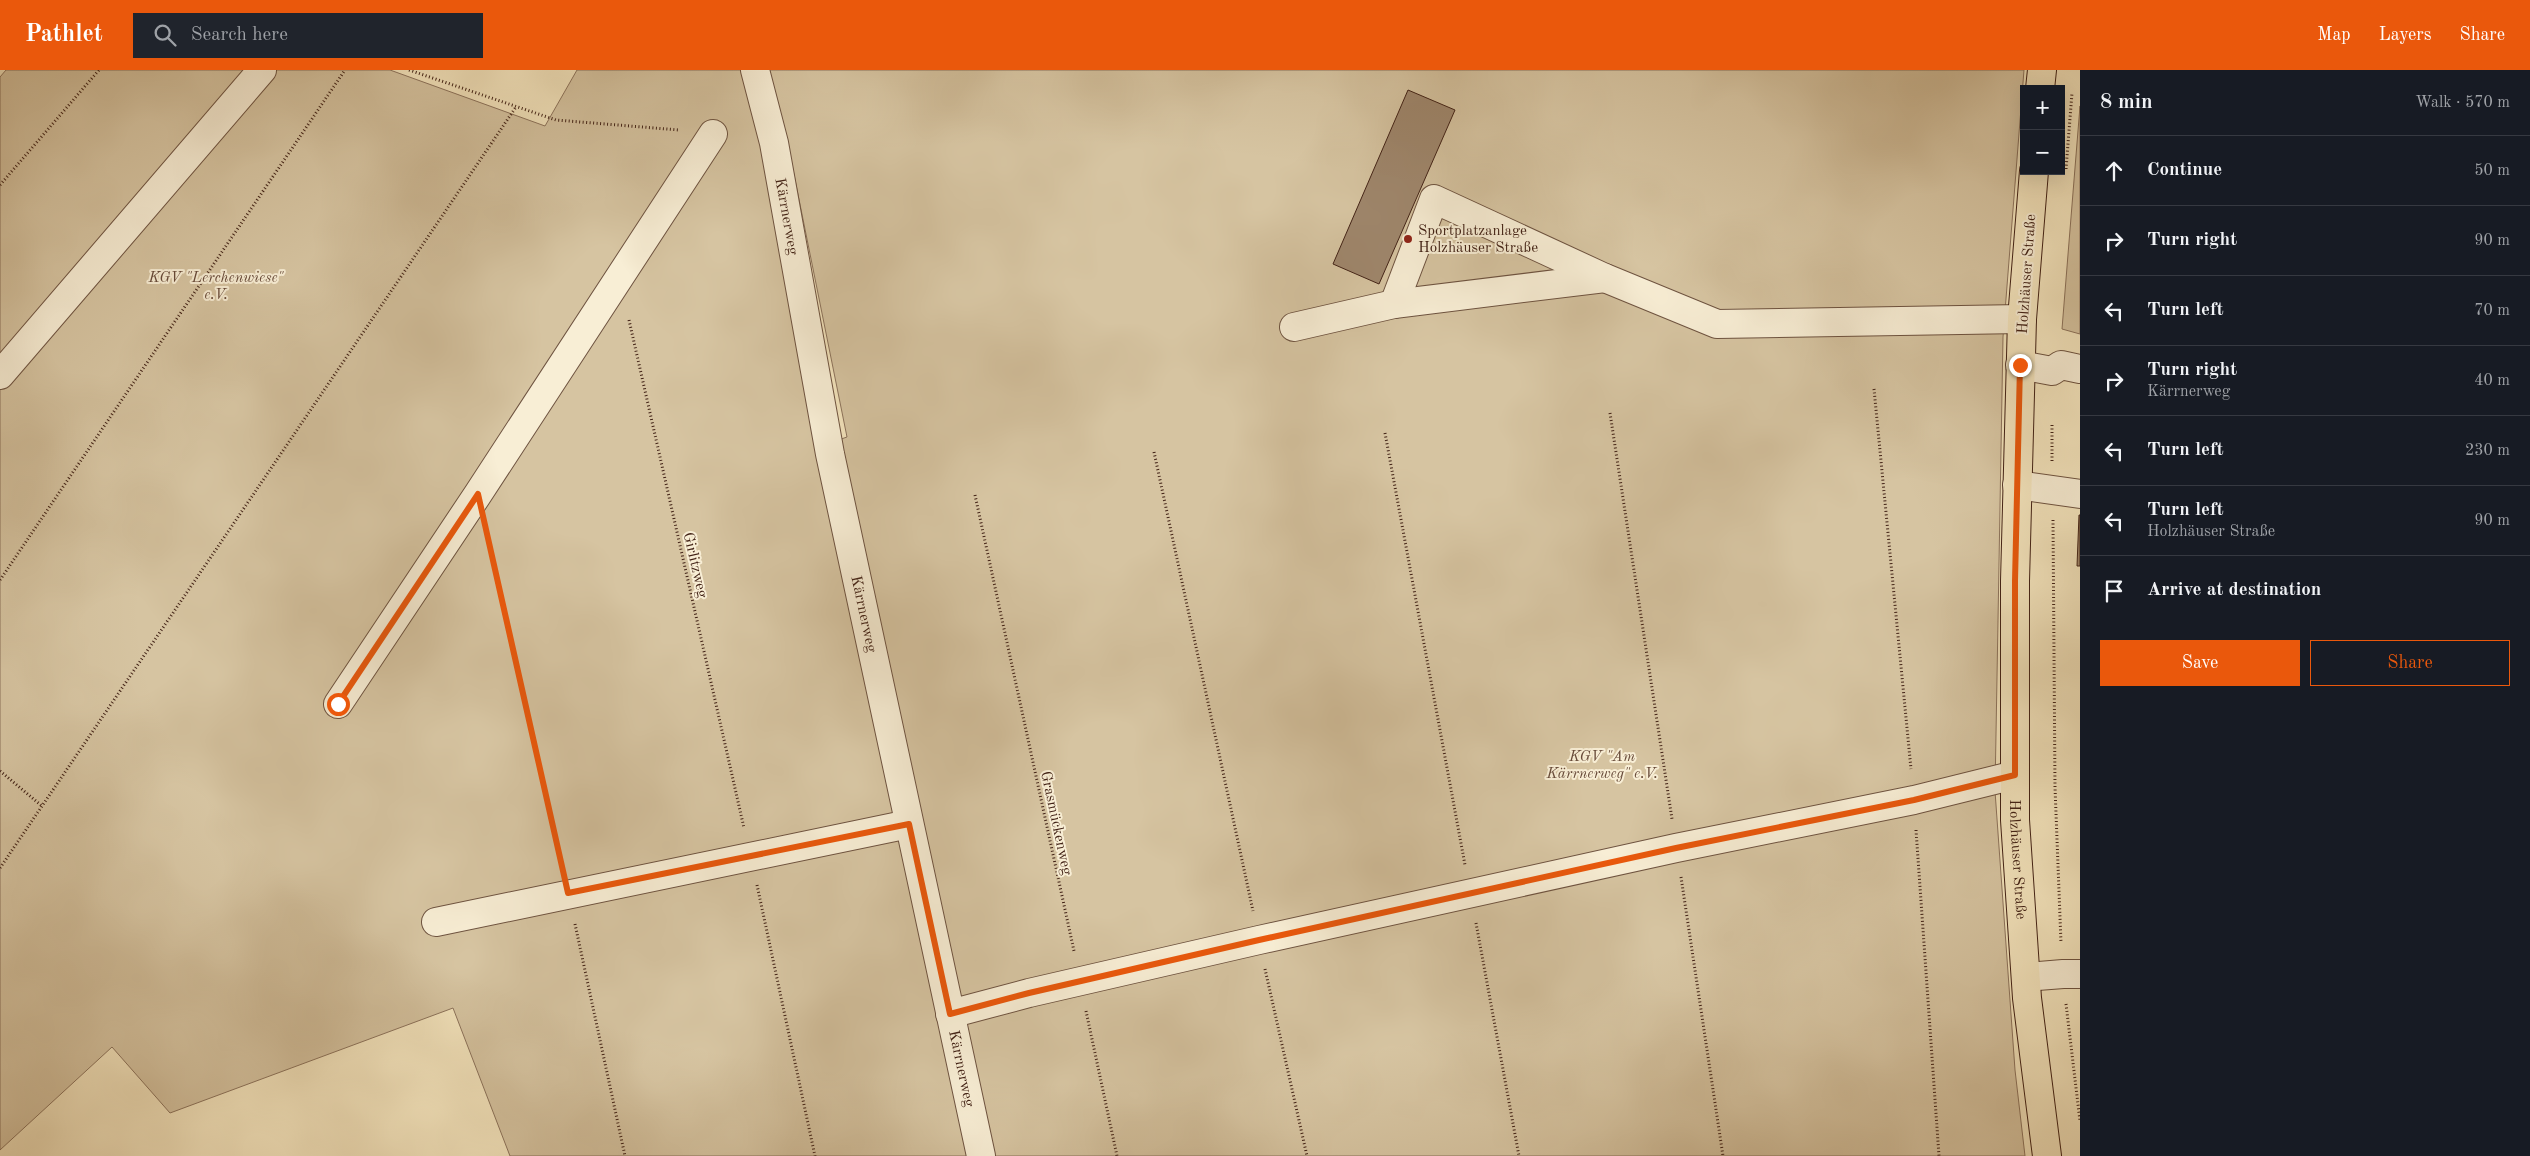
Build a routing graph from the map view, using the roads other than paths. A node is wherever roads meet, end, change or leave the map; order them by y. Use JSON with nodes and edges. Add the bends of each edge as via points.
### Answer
{"nodes":[{"id":1,"x":262,"y":70,"type":"edge"},
{"id":2,"x":755,"y":70,"type":"edge"},
{"id":3,"x":2042,"y":70,"type":"edge"},
{"id":4,"x":2040,"y":85,"type":"edge"},
{"id":5,"x":713,"y":134,"type":"road end"},
{"id":6,"x":2034,"y":175,"type":"edge"},
{"id":7,"x":1606,"y":278,"type":"junction"},
{"id":8,"x":1394,"y":304,"type":"junction"},
{"id":9,"x":2022,"y":318,"type":"junction"},
{"id":10,"x":1294,"y":328,"type":"dead end"},
{"id":11,"x":2020,"y":365,"type":"junction"},
{"id":12,"x":2080,"y":369,"type":"edge"},
{"id":13,"x":0,"y":375,"type":"edge"},
{"id":14,"x":2017,"y":485,"type":"junction"},
{"id":15,"x":2080,"y":494,"type":"edge"},
{"id":16,"x":338,"y":704,"type":"dead end"},
{"id":17,"x":2015,"y":775,"type":"junction"},
{"id":18,"x":909,"y":824,"type":"junction"},
{"id":19,"x":436,"y":922,"type":"dead end"},
{"id":20,"x":2071,"y":974,"type":"edge"},
{"id":21,"x":2026,"y":978,"type":"junction"},
{"id":22,"x":950,"y":1014,"type":"junction"},
{"id":23,"x":981,"y":1156,"type":"edge"},
{"id":24,"x":2047,"y":1156,"type":"edge"}],
"edges":[{"from":1,"to":13,"type":"street"},
{"from":2,"to":18,"type":"street","name":"Kärrnerweg","via":[[774,143],[830,454]]},
{"from":3,"to":4,"type":"main road"},
{"from":5,"to":16,"type":"street"},
{"from":6,"to":9,"type":"main road","name":"Holzhäuser Straße"},
{"from":7,"to":8,"type":"street"},
{"from":7,"to":8,"type":"street","via":[[1434,199]]},
{"from":7,"to":9,"type":"street","via":[[1717,324]]},
{"from":8,"to":10,"type":"street"},
{"from":9,"to":11,"type":"main road","name":"Holzhäuser Straße"},
{"from":11,"to":12,"type":"street","via":[[2052,371],[2062,365]]},
{"from":11,"to":14,"type":"main road","name":"Holzhäuser Straße"},
{"from":14,"to":15,"type":"street"},
{"from":14,"to":17,"type":"main road","name":"Holzhäuser Straße"},
{"from":17,"to":21,"type":"main road","name":"Holzhäuser Straße","via":[[2014,820]]},
{"from":17,"to":22,"type":"street","via":[[1914,800],[1676,848],[1259,940]]},
{"from":18,"to":19,"type":"street"},
{"from":18,"to":22,"type":"street","name":"Kärrnerweg"},
{"from":20,"to":21,"type":"street"},
{"from":21,"to":24,"type":"main road","name":"Holzhäuser Straße"},
{"from":22,"to":23,"type":"street","name":"Kärrnerweg"}]}
